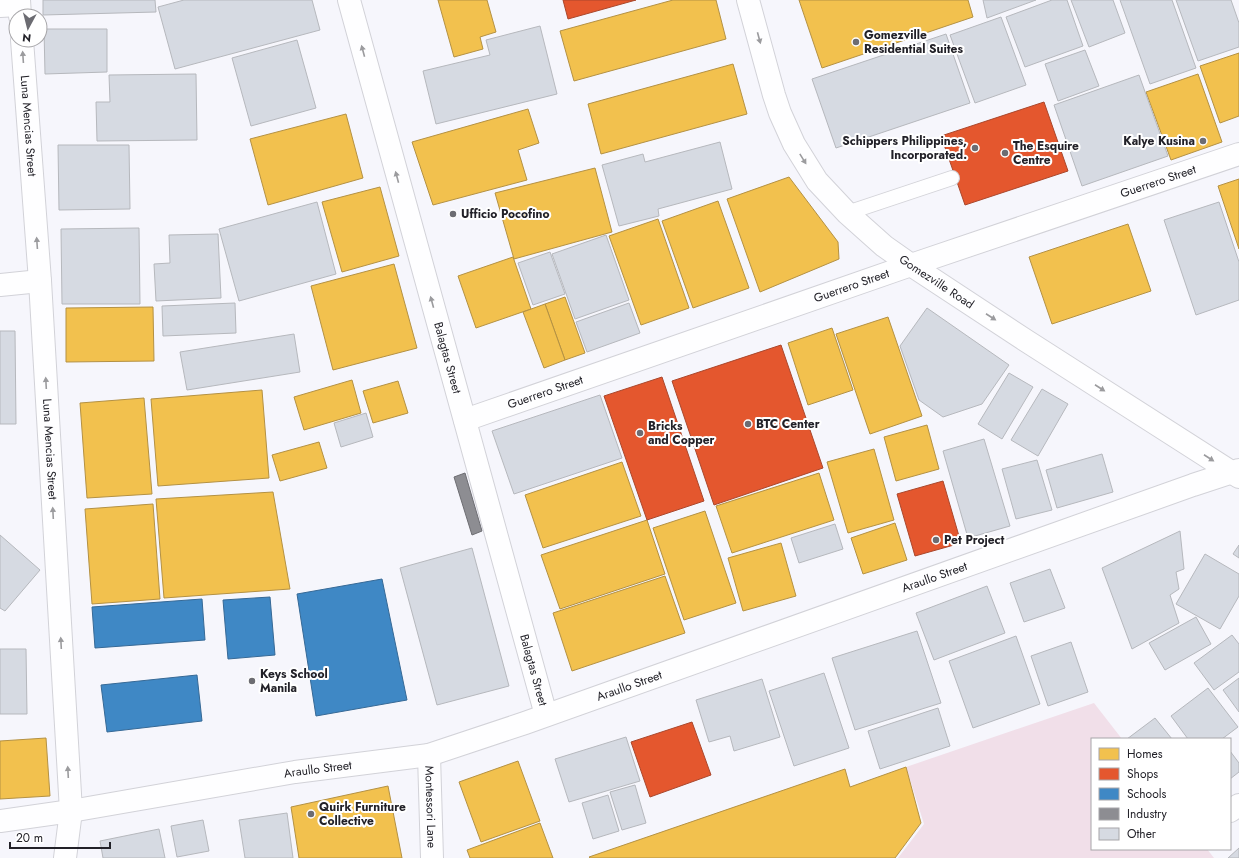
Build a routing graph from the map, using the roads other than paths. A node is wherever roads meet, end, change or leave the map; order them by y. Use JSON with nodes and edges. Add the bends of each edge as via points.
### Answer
{"nodes":[{"id":1,"x":349,"y":0,"type":"edge"},
{"id":2,"x":748,"y":0,"type":"edge"},
{"id":3,"x":23,"y":48,"type":"edge"},
{"id":4,"x":1239,"y":154,"type":"edge"},
{"id":5,"x":952,"y":178,"type":"dead end"},
{"id":6,"x":847,"y":213,"type":"junction"},
{"id":7,"x":911,"y":265,"type":"junction"},
{"id":8,"x":40,"y":281,"type":"junction"},
{"id":9,"x":0,"y":285,"type":"edge"},
{"id":10,"x":464,"y":420,"type":"junction"},
{"id":11,"x":1237,"y":473,"type":"edge"},
{"id":12,"x":546,"y":715,"type":"junction"},
{"id":13,"x":429,"y":755,"type":"junction"},
{"id":14,"x":71,"y":811,"type":"junction"},
{"id":15,"x":0,"y":820,"type":"edge"},
{"id":16,"x":65,"y":858,"type":"edge"},
{"id":17,"x":432,"y":858,"type":"edge"}],
"edges":[{"from":10,"to":1,"type":"street","name":"Balagtas Street","one_way":true},
{"from":2,"to":6,"type":"street","name":"Gomezville Road","one_way":true,"via":[[774,95],[794,144],[818,181]]},
{"from":8,"to":3,"type":"street","name":"Luna Mencias Street","one_way":true},
{"from":4,"to":7,"type":"street","name":"Guerrero Street"},
{"from":5,"to":6,"type":"lane"},
{"from":6,"to":7,"type":"street","name":"Gomezville Road","via":[[884,246]]},
{"from":7,"to":10,"type":"street","name":"Guerrero Street"},
{"from":7,"to":11,"type":"street","name":"Gomezville Road","one_way":true},
{"from":8,"to":9,"type":"street"},
{"from":14,"to":8,"type":"street","name":"Luna Mencias Street","one_way":true},
{"from":10,"to":12,"type":"street","name":"Balagtas Street"},
{"from":11,"to":12,"type":"street","name":"Araullo Street","via":[[1193,485]]},
{"from":12,"to":13,"type":"street","name":"Araullo Street"},
{"from":13,"to":14,"type":"street","name":"Araullo Street","via":[[295,772]]},
{"from":13,"to":17,"type":"street","name":"Montessori Lane"},
{"from":14,"to":15,"type":"street","name":"Araullo Street"},
{"from":14,"to":16,"type":"street","name":"Luna Mencias Street"}]}
